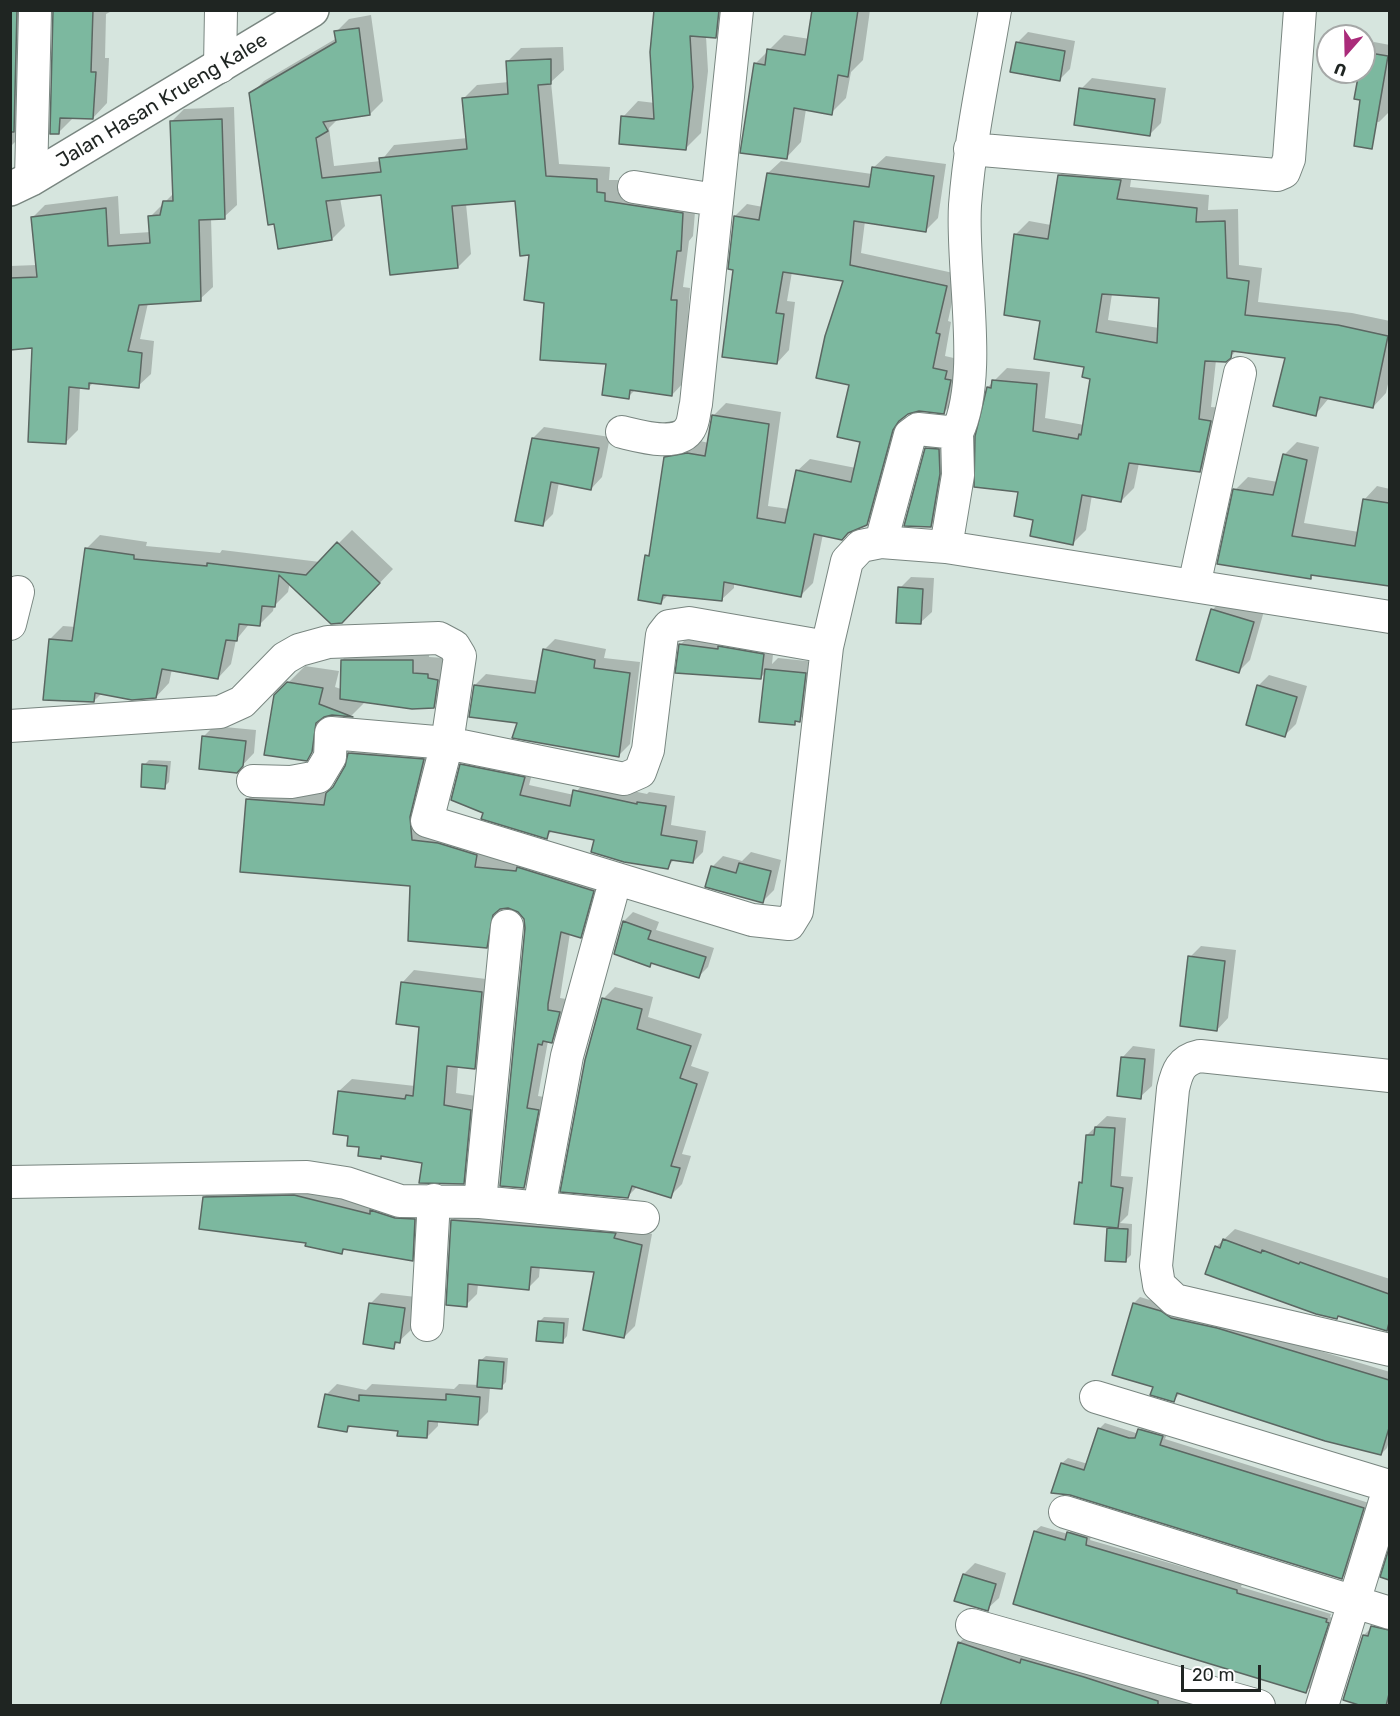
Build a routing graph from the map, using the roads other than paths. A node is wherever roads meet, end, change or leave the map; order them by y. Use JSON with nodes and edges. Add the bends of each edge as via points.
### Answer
{"nodes":[{"id":1,"x":35,"y":10,"type":"edge"},
{"id":2,"x":221,"y":10,"type":"edge"},
{"id":3,"x":312,"y":10,"type":"edge"},
{"id":4,"x":737,"y":10,"type":"edge"},
{"id":5,"x":995,"y":10,"type":"edge"},
{"id":6,"x":1300,"y":10,"type":"edge"},
{"id":7,"x":220,"y":67,"type":"junction"},
{"id":8,"x":970,"y":149,"type":"junction"},
{"id":9,"x":21,"y":184,"type":"edge"},
{"id":10,"x":634,"y":188,"type":"dead end"},
{"id":11,"x":716,"y":200,"type":"junction"},
{"id":12,"x":1240,"y":373,"type":"dead end"},
{"id":13,"x":622,"y":432,"type":"dead end"},
{"id":14,"x":957,"y":433,"type":"junction"},
{"id":15,"x":881,"y":542,"type":"junction"},
{"id":16,"x":946,"y":548,"type":"junction"},
{"id":17,"x":1194,"y":586,"type":"junction"},
{"id":18,"x":18,"y":592,"type":"dead end"},
{"id":19,"x":1389,"y":617,"type":"edge"},
{"id":20,"x":10,"y":624,"type":"edge"},
{"id":21,"x":827,"y":647,"type":"junction"},
{"id":22,"x":10,"y":726,"type":"edge"},
{"id":23,"x":447,"y":743,"type":"junction"},
{"id":24,"x":253,"y":781,"type":"dead end"},
{"id":25,"x":611,"y":896,"type":"dead end"},
{"id":26,"x":507,"y":926,"type":"dead end"},
{"id":27,"x":1389,"y":1076,"type":"edge"},
{"id":28,"x":10,"y":1182,"type":"edge"},
{"id":29,"x":434,"y":1200,"type":"junction"},
{"id":30,"x":480,"y":1202,"type":"junction"},
{"id":31,"x":539,"y":1208,"type":"junction"},
{"id":32,"x":643,"y":1218,"type":"dead end"},
{"id":33,"x":426,"y":1325,"type":"dead end"},
{"id":34,"x":1389,"y":1350,"type":"edge"},
{"id":35,"x":1096,"y":1397,"type":"dead end"},
{"id":36,"x":1389,"y":1486,"type":"edge"},
{"id":37,"x":1065,"y":1512,"type":"dead end"},
{"id":38,"x":1352,"y":1603,"type":"junction"},
{"id":39,"x":1389,"y":1613,"type":"edge"},
{"id":40,"x":972,"y":1625,"type":"dead end"},
{"id":41,"x":1259,"y":1706,"type":"edge"},
{"id":42,"x":1322,"y":1706,"type":"edge"}],
"edges":[{"from":1,"to":9,"type":"street"},
{"from":2,"to":7,"type":"street"},
{"from":3,"to":7,"type":"street","name":"Jalan Hasan Krueng Kalee"},
{"from":4,"to":11,"type":"street"},
{"from":5,"to":8,"type":"street"},
{"from":6,"to":8,"type":"street","via":[[1289,159],[1284,172],[1277,176]]},
{"from":7,"to":9,"type":"street","name":"Jalan Hasan Krueng Kalee"},
{"from":8,"to":14,"type":"street","via":[[964,242],[969,363],[964,418]]},
{"from":10,"to":11,"type":"street"},
{"from":11,"to":13,"type":"street","via":[[691,428],[682,436],[669,438]]},
{"from":12,"to":17,"type":"street"},
{"from":14,"to":15,"type":"street","via":[[918,429],[910,435]]},
{"from":14,"to":16,"type":"street","via":[[958,475]]},
{"from":15,"to":16,"type":"street"},
{"from":15,"to":21,"type":"street","via":[[861,546],[847,561]]},
{"from":16,"to":17,"type":"street"},
{"from":17,"to":19,"type":"street"},
{"from":18,"to":20,"type":"street"},
{"from":21,"to":23,"type":"street","via":[[689,623],[669,626],[662,635],[648,750],[640,772],[624,779]]},
{"from":21,"to":23,"type":"street","via":[[797,911],[789,924],[752,920],[428,820]]},
{"from":22,"to":23,"type":"street","via":[[220,712],[242,702],[285,658],[299,650],[328,642],[439,638],[454,646],[460,656]]},
{"from":23,"to":24,"type":"street","via":[[331,733],[330,757],[318,777],[291,782]]},
{"from":25,"to":31,"type":"street","via":[[567,1056]]},
{"from":26,"to":30,"type":"street"},
{"from":27,"to":34,"type":"street","via":[[1189,1058],[1176,1073],[1173,1089],[1156,1266],[1159,1285],[1175,1300]]},
{"from":28,"to":29,"type":"street","via":[[307,1177],[346,1183],[400,1201]]},
{"from":29,"to":30,"type":"street"},
{"from":29,"to":33,"type":"street"},
{"from":30,"to":31,"type":"street"},
{"from":31,"to":32,"type":"street"},
{"from":35,"to":36,"type":"street"},
{"from":36,"to":38,"type":"street"},
{"from":37,"to":38,"type":"street"},
{"from":38,"to":39,"type":"street"},
{"from":38,"to":42,"type":"street"},
{"from":40,"to":41,"type":"street"}]}
